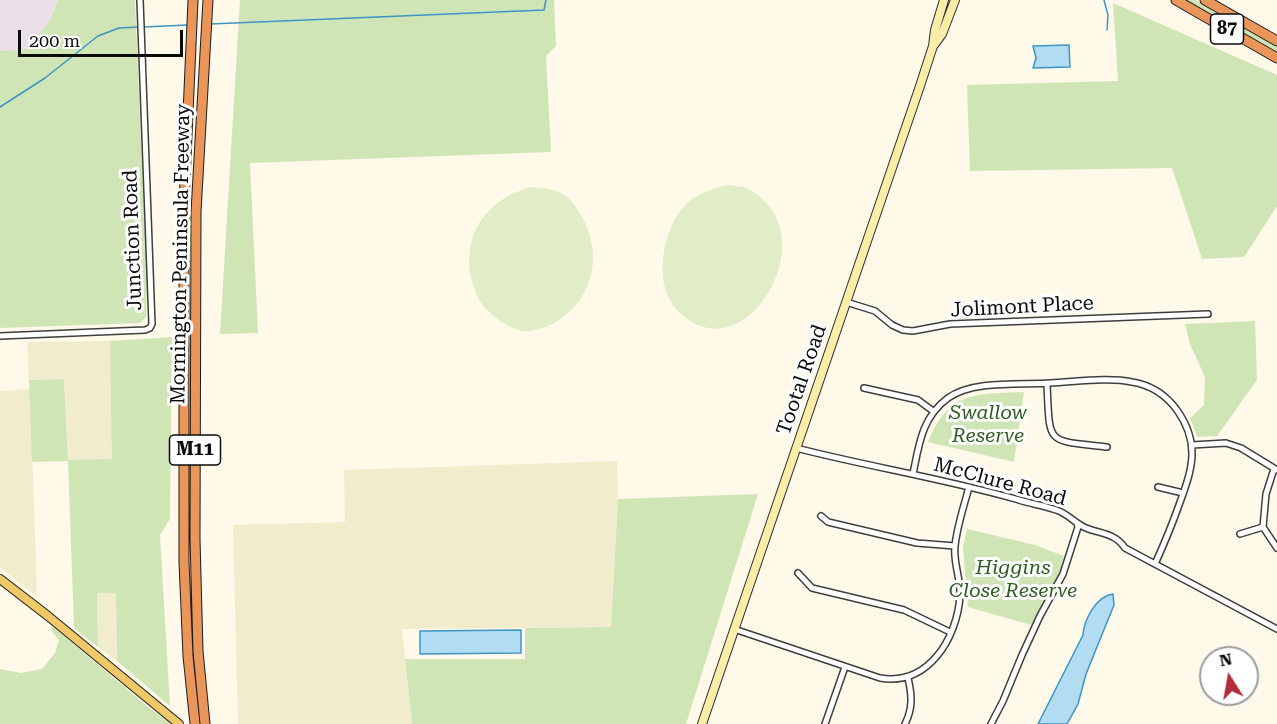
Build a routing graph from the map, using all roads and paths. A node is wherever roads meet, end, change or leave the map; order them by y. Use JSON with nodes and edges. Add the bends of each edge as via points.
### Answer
{"nodes":[{"id":1,"x":140,"y":0,"type":"edge"},
{"id":2,"x":193,"y":0,"type":"edge"},
{"id":3,"x":208,"y":0,"type":"edge"},
{"id":4,"x":944,"y":0,"type":"edge"},
{"id":5,"x":955,"y":0,"type":"edge"},
{"id":6,"x":1176,"y":0,"type":"edge"},
{"id":7,"x":1205,"y":0,"type":"edge"},
{"id":8,"x":1277,"y":42,"type":"edge"},
{"id":9,"x":933,"y":46,"type":"junction"},
{"id":10,"x":1277,"y":58,"type":"edge"},
{"id":11,"x":846,"y":302,"type":"junction"},
{"id":12,"x":1208,"y":314,"type":"dead end"},
{"id":13,"x":0,"y":336,"type":"edge"},
{"id":14,"x":1047,"y":384,"type":"junction"},
{"id":15,"x":864,"y":388,"type":"dead end"},
{"id":16,"x":933,"y":411,"type":"junction"},
{"id":17,"x":1192,"y":445,"type":"junction"},
{"id":18,"x":1107,"y":447,"type":"dead end"},
{"id":19,"x":796,"y":448,"type":"junction"},
{"id":20,"x":1276,"y":470,"type":"edge"},
{"id":21,"x":913,"y":474,"type":"junction"},
{"id":22,"x":969,"y":487,"type":"junction"},
{"id":23,"x":1158,"y":487,"type":"dead end"},
{"id":24,"x":1183,"y":493,"type":"junction"},
{"id":25,"x":821,"y":516,"type":"dead end"},
{"id":26,"x":1077,"y":523,"type":"junction"},
{"id":27,"x":1263,"y":527,"type":"junction"},
{"id":28,"x":1240,"y":534,"type":"dead end"},
{"id":29,"x":955,"y":546,"type":"junction"},
{"id":30,"x":1277,"y":548,"type":"edge"},
{"id":31,"x":1155,"y":564,"type":"junction"},
{"id":32,"x":798,"y":573,"type":"dead end"},
{"id":33,"x":0,"y":579,"type":"edge"},
{"id":34,"x":734,"y":629,"type":"junction"},
{"id":35,"x":1277,"y":629,"type":"edge"},
{"id":36,"x":950,"y":632,"type":"junction"},
{"id":37,"x":845,"y":667,"type":"junction"},
{"id":38,"x":908,"y":678,"type":"junction"},
{"id":39,"x":178,"y":724,"type":"edge"},
{"id":40,"x":195,"y":724,"type":"edge"},
{"id":41,"x":205,"y":724,"type":"edge"},
{"id":42,"x":702,"y":724,"type":"edge"},
{"id":43,"x":825,"y":724,"type":"edge"},
{"id":44,"x":905,"y":724,"type":"edge"},
{"id":45,"x":991,"y":724,"type":"edge"}],
"edges":[{"from":1,"to":13,"type":"street","name":"Junction Road","via":[[152,324],[145,330]]},
{"from":2,"to":40,"type":"highway","name":"Mornington Peninsula Freeway","number":"M11","via":[[184,204],[184,562]]},
{"from":3,"to":41,"type":"highway","name":"Mornington Peninsula Freeway","number":"M11","via":[[196,212],[196,609]]},
{"from":4,"to":9,"type":"main road","name":"Tootal Road"},
{"from":5,"to":9,"type":"main road","name":"Tootal Road"},
{"from":6,"to":10,"type":"highway","number":"87"},
{"from":7,"to":8,"type":"highway","number":"87"},
{"from":9,"to":11,"type":"main road","name":"Tootal Road"},
{"from":11,"to":12,"type":"street","name":"Jolimont Place","via":[[875,311],[892,325],[913,331],[950,324]]},
{"from":11,"to":19,"type":"main road","name":"Tootal Road"},
{"from":14,"to":16,"type":"street","via":[[967,389]]},
{"from":14,"to":17,"type":"street","via":[[1126,381],[1152,388],[1167,398],[1181,416]]},
{"from":14,"to":18,"type":"street","via":[[1049,429],[1054,438]]},
{"from":15,"to":16,"type":"street","via":[[918,400]]},
{"from":16,"to":21,"type":"street","via":[[924,427]]},
{"from":17,"to":20,"type":"street","via":[[1226,443]]},
{"from":17,"to":24,"type":"street","via":[[1190,477]]},
{"from":19,"to":21,"type":"street","name":"McClure Road"},
{"from":19,"to":34,"type":"main road","name":"Tootal Road"},
{"from":20,"to":27,"type":"street","via":[[1264,501]]},
{"from":21,"to":22,"type":"street","name":"McClure Road"},
{"from":22,"to":26,"type":"street","name":"McClure Road","via":[[1060,512]]},
{"from":22,"to":29,"type":"street"},
{"from":23,"to":24,"type":"street"},
{"from":24,"to":31,"type":"street"},
{"from":25,"to":29,"type":"street","via":[[828,522],[921,543]]},
{"from":26,"to":31,"type":"street","name":"McClure Road","via":[[1111,536]]},
{"from":26,"to":45,"type":"street","via":[[1063,574]]},
{"from":27,"to":28,"type":"street"},
{"from":27,"to":30,"type":"street"},
{"from":29,"to":36,"type":"street","via":[[960,597]]},
{"from":31,"to":35,"type":"street","name":"McClure Road"},
{"from":32,"to":36,"type":"street","via":[[815,589],[904,610]]},
{"from":33,"to":39,"type":"main road"},
{"from":34,"to":37,"type":"street"},
{"from":34,"to":42,"type":"main road","name":"Tootal Road"},
{"from":36,"to":38,"type":"street","via":[[932,662]]},
{"from":37,"to":38,"type":"street","via":[[880,678]]},
{"from":37,"to":43,"type":"street"},
{"from":38,"to":44,"type":"street","via":[[912,707]]}]}
